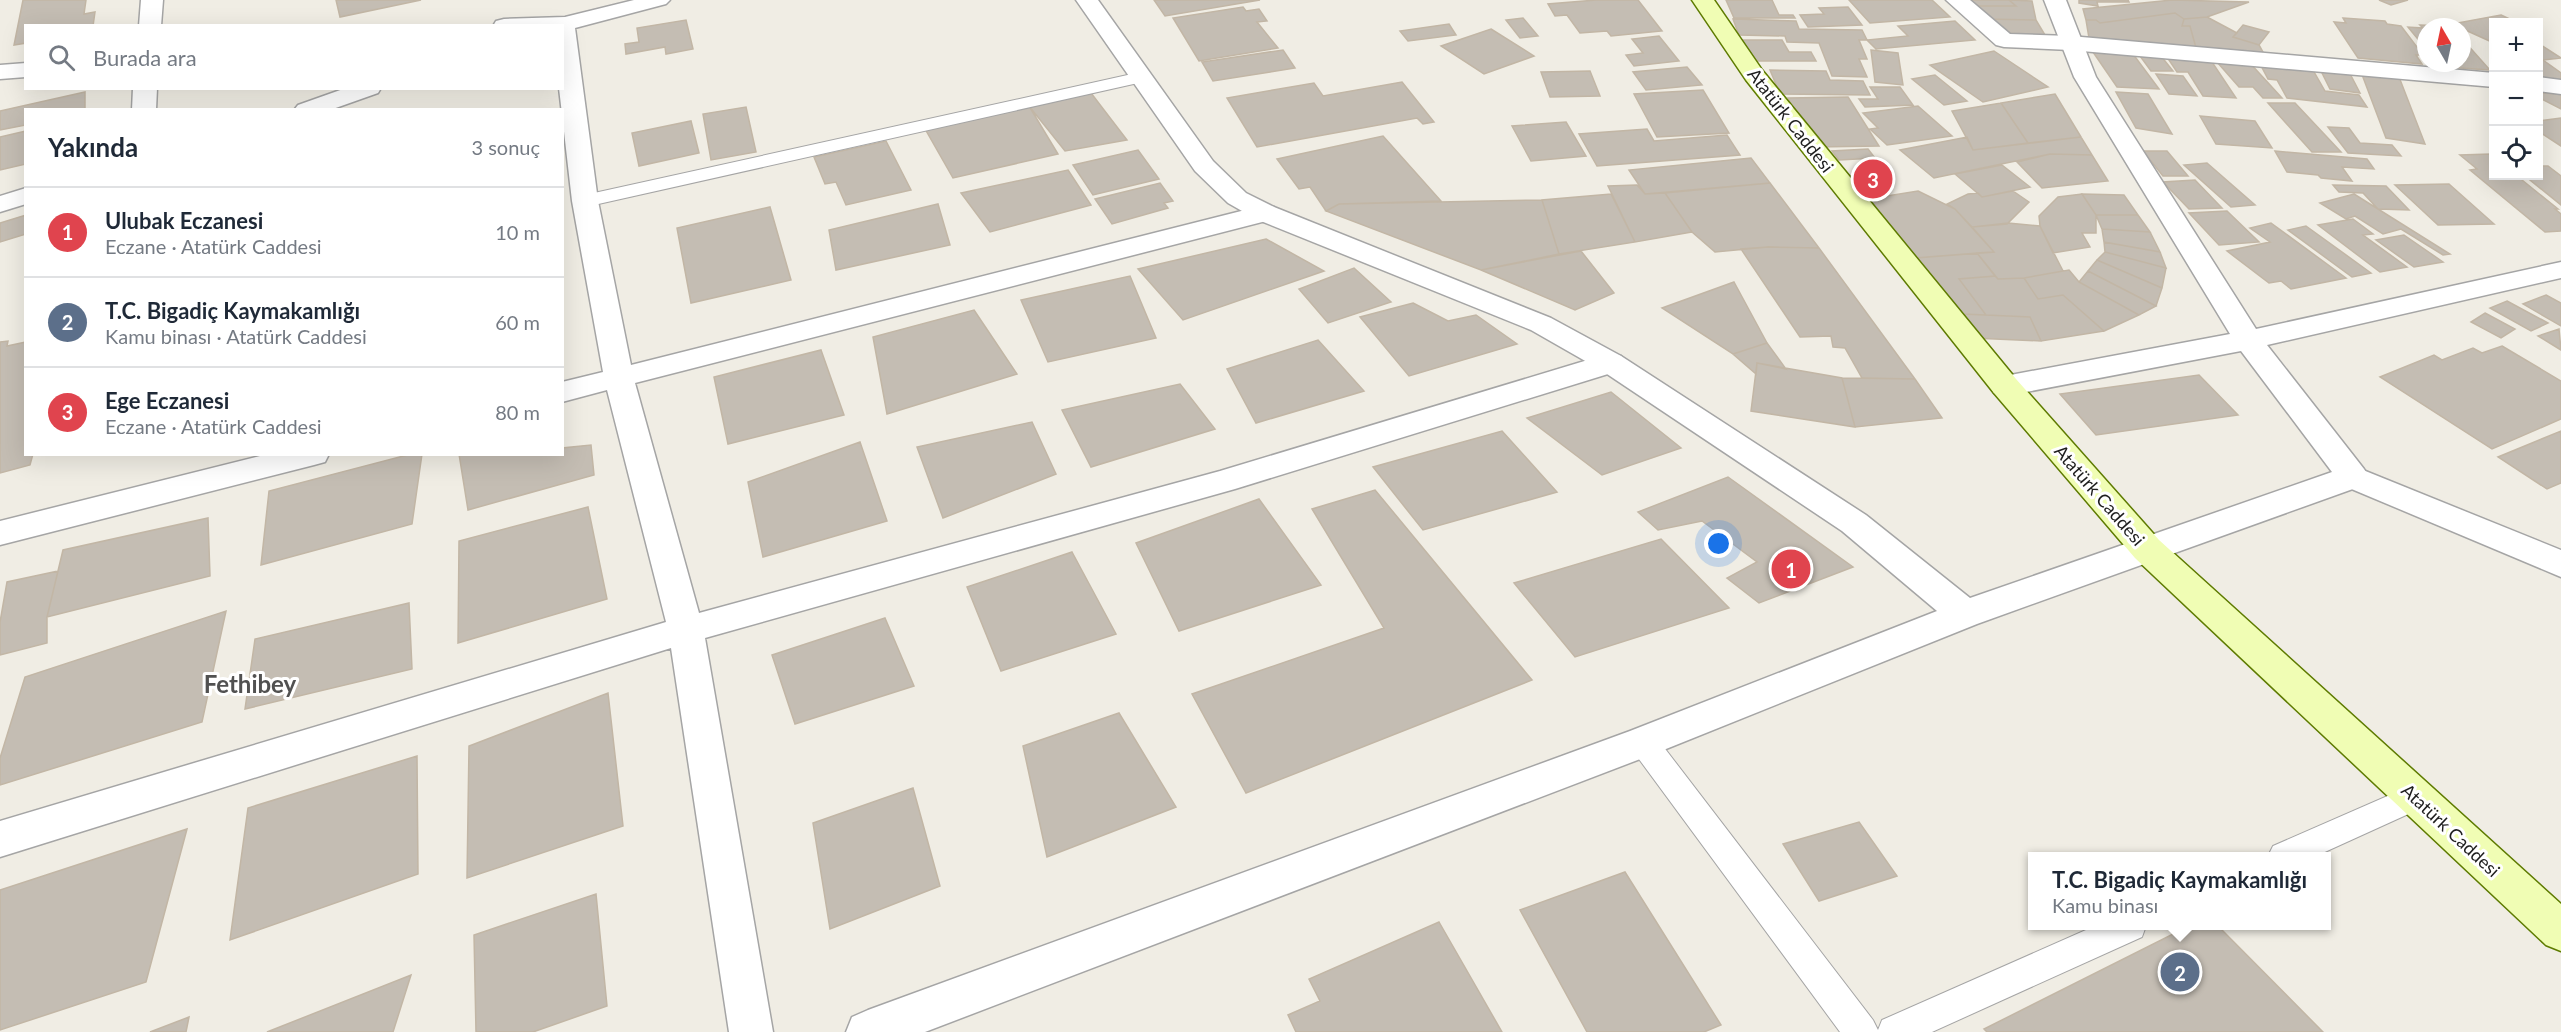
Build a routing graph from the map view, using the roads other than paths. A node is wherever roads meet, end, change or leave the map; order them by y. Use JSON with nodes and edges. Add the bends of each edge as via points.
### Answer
{"nodes":[{"id":1,"x":152,"y":0,"type":"edge"},
{"id":2,"x":659,"y":0,"type":"edge"},
{"id":3,"x":1087,"y":0,"type":"edge"},
{"id":4,"x":1703,"y":0,"type":"edge"},
{"id":5,"x":1957,"y":0,"type":"edge"},
{"id":6,"x":2055,"y":0,"type":"edge"},
{"id":7,"x":499,"y":20,"type":"edge"},
{"id":8,"x":150,"y":24,"type":"edge"},
{"id":9,"x":560,"y":24,"type":"edge"},
{"id":10,"x":2070,"y":43,"type":"junction"},
{"id":11,"x":564,"y":52,"type":"edge"},
{"id":12,"x":24,"y":69,"type":"edge"},
{"id":13,"x":0,"y":72,"type":"edge"},
{"id":14,"x":1141,"y":77,"type":"junction"},
{"id":15,"x":2489,"y":80,"type":"edge"},
{"id":16,"x":2543,"y":85,"type":"edge"},
{"id":17,"x":2561,"y":87,"type":"edge"},
{"id":18,"x":145,"y":90,"type":"edge"},
{"id":19,"x":364,"y":90,"type":"edge"},
{"id":20,"x":144,"y":108,"type":"edge"},
{"id":21,"x":312,"y":108,"type":"edge"},
{"id":22,"x":24,"y":197,"type":"edge"},
{"id":23,"x":585,"y":201,"type":"junction"},
{"id":24,"x":0,"y":204,"type":"edge"},
{"id":25,"x":1264,"y":213,"type":"junction"},
{"id":26,"x":2561,"y":270,"type":"edge"},
{"id":27,"x":2248,"y":340,"type":"junction"},
{"id":28,"x":1611,"y":363,"type":"junction"},
{"id":29,"x":619,"y":378,"type":"junction"},
{"id":30,"x":2005,"y":386,"type":"junction"},
{"id":31,"x":564,"y":392,"type":"edge"},
{"id":32,"x":306,"y":456,"type":"edge"},
{"id":33,"x":2353,"y":477,"type":"junction"},
{"id":34,"x":0,"y":533,"type":"edge"},
{"id":35,"x":2147,"y":549,"type":"junction"},
{"id":36,"x":2561,"y":564,"type":"edge"},
{"id":37,"x":1965,"y":614,"type":"junction"},
{"id":38,"x":686,"y":630,"type":"junction"},
{"id":39,"x":1643,"y":742,"type":"junction"},
{"id":40,"x":2415,"y":797,"type":"junction"},
{"id":41,"x":0,"y":839,"type":"edge"},
{"id":42,"x":2293,"y":852,"type":"edge"},
{"id":43,"x":2121,"y":930,"type":"edge"},
{"id":44,"x":2561,"y":931,"type":"edge"},
{"id":45,"x":751,"y":1032,"type":"edge"},
{"id":46,"x":868,"y":1032,"type":"edge"},
{"id":47,"x":1861,"y":1032,"type":"edge"},
{"id":48,"x":1894,"y":1032,"type":"edge"}],
"edges":[{"from":1,"to":8,"type":"street"},
{"from":2,"to":9,"type":"street"},
{"from":3,"to":14,"type":"street"},
{"from":4,"to":30,"type":"main road","name":"Atatürk Caddesi","via":[[1754,75]]},
{"from":5,"to":10,"type":"street","via":[[2004,40]]},
{"from":6,"to":10,"type":"street"},
{"from":7,"to":9,"type":"street"},
{"from":10,"to":15,"type":"street"},
{"from":10,"to":27,"type":"street","via":[[2085,77]]},
{"from":11,"to":23,"type":"street"},
{"from":12,"to":13,"type":"street"},
{"from":14,"to":23,"type":"lane"},
{"from":14,"to":25,"type":"street","via":[[1219,183]]},
{"from":16,"to":17,"type":"street"},
{"from":18,"to":20,"type":"street"},
{"from":19,"to":21,"type":"street"},
{"from":22,"to":24,"type":"street"},
{"from":23,"to":29,"type":"street"},
{"from":25,"to":28,"type":"street","via":[[1541,324]]},
{"from":25,"to":29,"type":"street"},
{"from":26,"to":27,"type":"street"},
{"from":27,"to":30,"type":"street"},
{"from":27,"to":33,"type":"street"},
{"from":28,"to":37,"type":"street","via":[[1854,523]]},
{"from":28,"to":38,"type":"street","via":[[1212,484]]},
{"from":29,"to":31,"type":"street"},
{"from":29,"to":38,"type":"street"},
{"from":30,"to":35,"type":"main road","name":"Atatürk Caddesi"},
{"from":32,"to":34,"type":"street"},
{"from":33,"to":35,"type":"street"},
{"from":33,"to":36,"type":"street"},
{"from":35,"to":37,"type":"street"},
{"from":35,"to":40,"type":"main road","name":"Atatürk Caddesi"},
{"from":37,"to":39,"type":"street"},
{"from":38,"to":41,"type":"street"},
{"from":38,"to":45,"type":"street"},
{"from":39,"to":46,"type":"street"},
{"from":39,"to":47,"type":"lane"},
{"from":40,"to":42,"type":"lane"},
{"from":40,"to":44,"type":"main road","name":"Atatürk Caddesi"},
{"from":43,"to":48,"type":"lane"}]}
